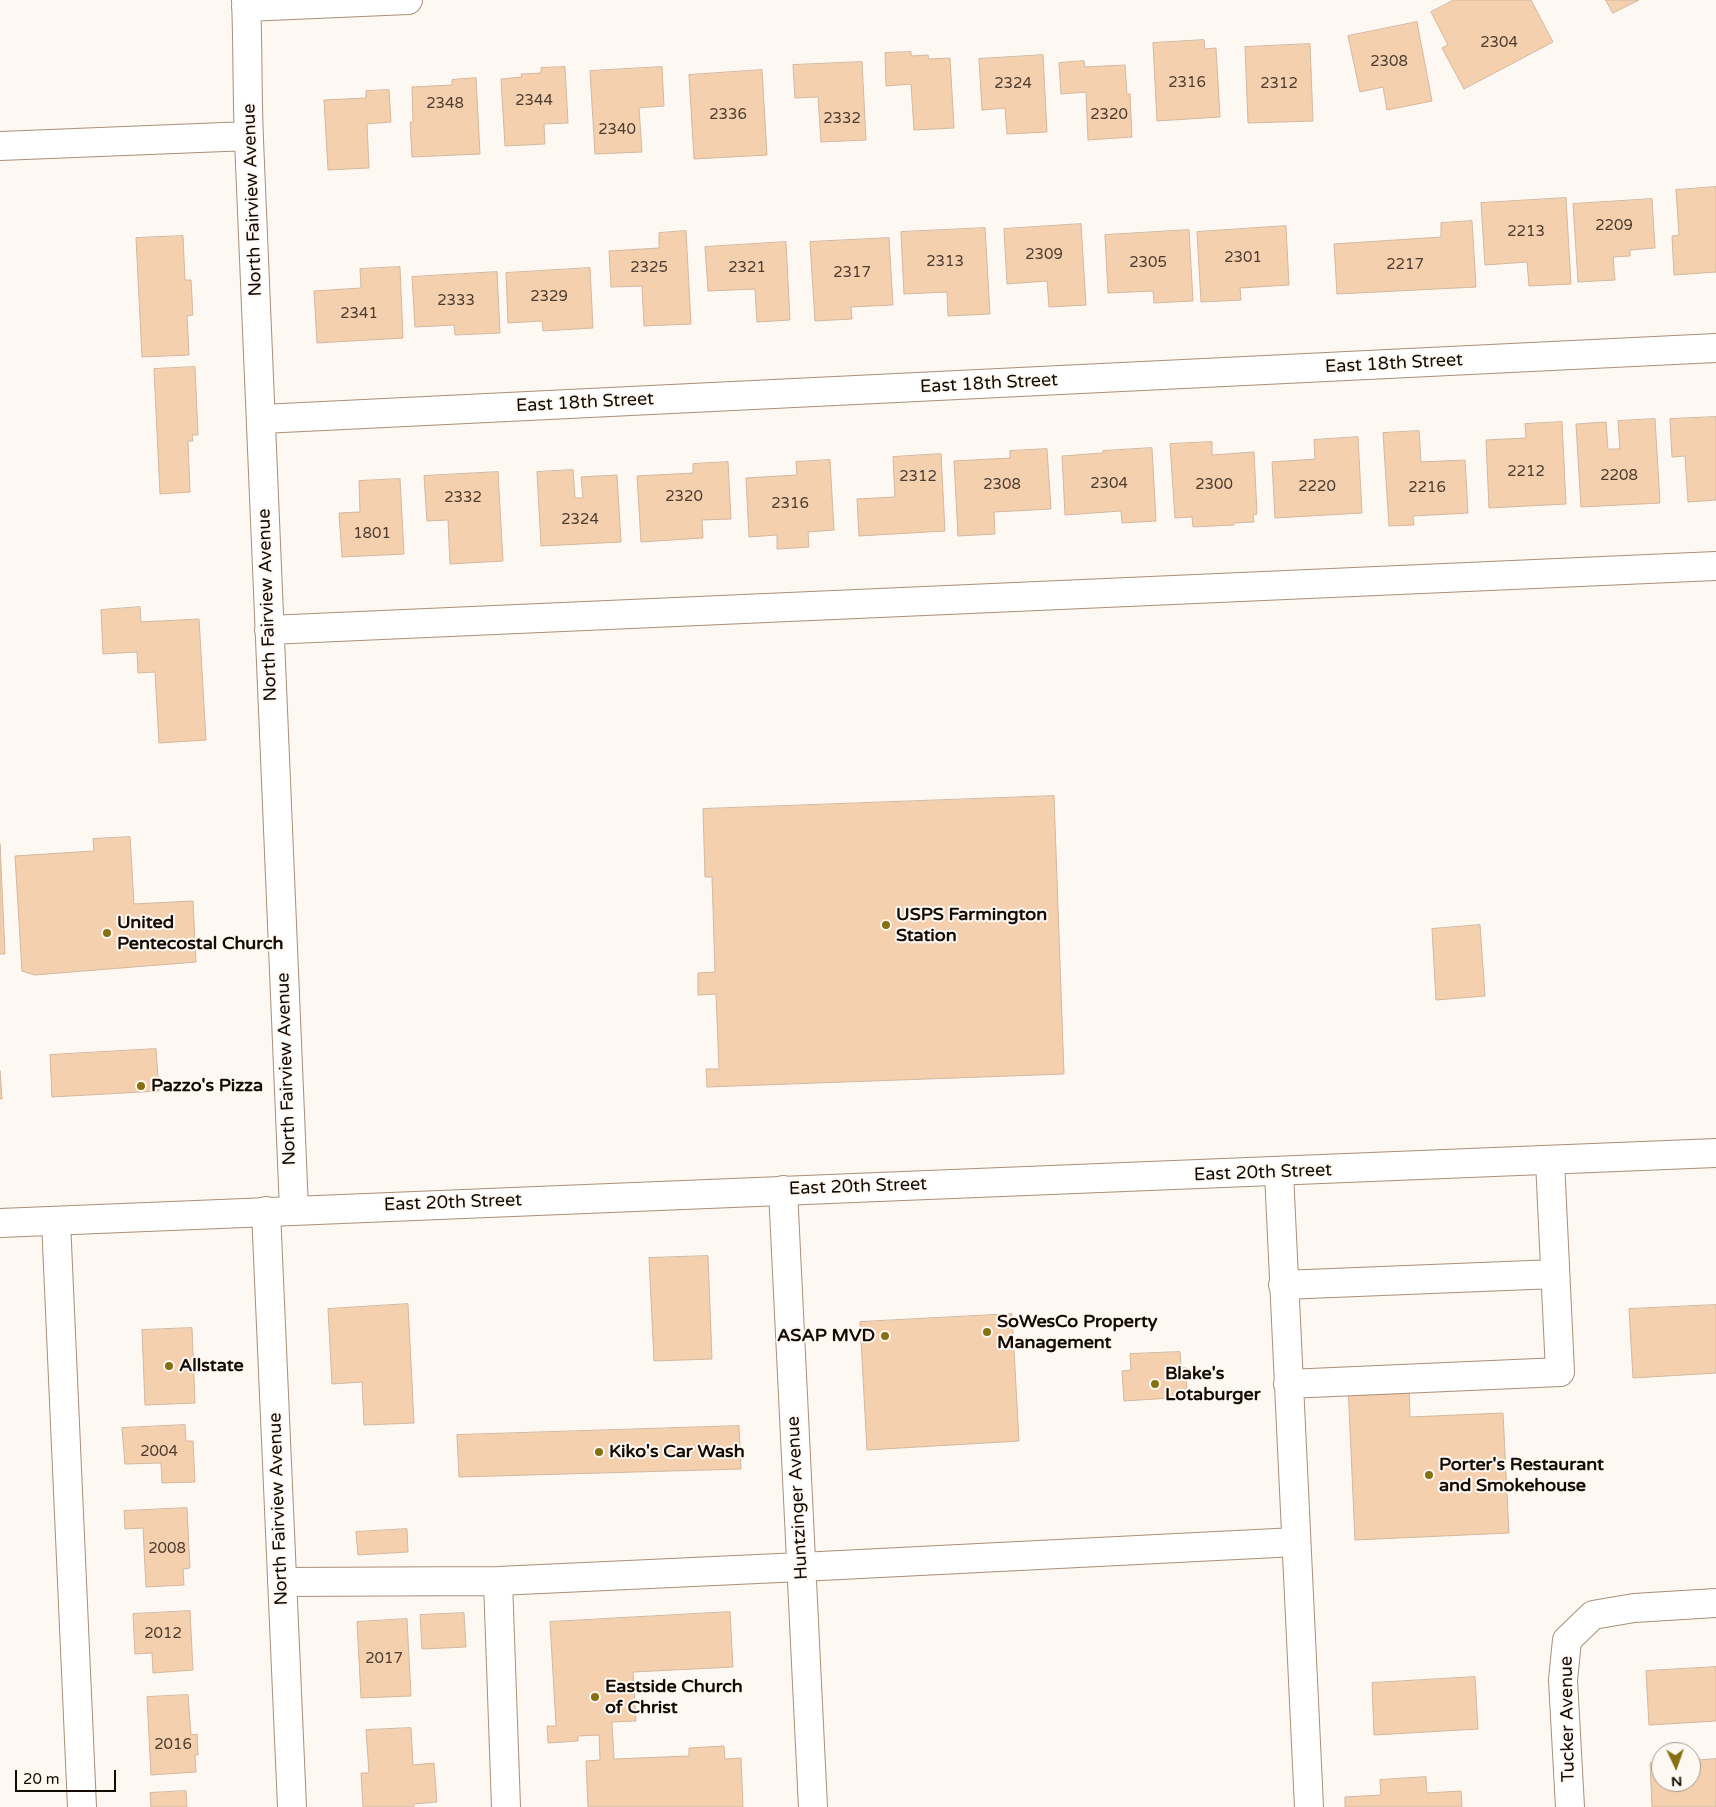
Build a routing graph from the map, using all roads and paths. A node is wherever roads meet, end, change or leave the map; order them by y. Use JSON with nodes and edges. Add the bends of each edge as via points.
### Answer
{"nodes":[{"id":1,"x":408,"y":0,"type":"edge"},
{"id":2,"x":246,"y":3,"type":"edge"},
{"id":3,"x":249,"y":136,"type":"junction"},
{"id":4,"x":0,"y":146,"type":"edge"},
{"id":5,"x":1716,"y":348,"type":"edge"},
{"id":6,"x":262,"y":419,"type":"junction"},
{"id":7,"x":1716,"y":566,"type":"edge"},
{"id":8,"x":269,"y":630,"type":"junction"},
{"id":9,"x":1716,"y":1154,"type":"edge"},
{"id":10,"x":1550,"y":1161,"type":"junction"},
{"id":11,"x":1278,"y":1173,"type":"junction"},
{"id":12,"x":783,"y":1190,"type":"junction"},
{"id":13,"x":294,"y":1209,"type":"junction"},
{"id":14,"x":266,"y":1211,"type":"junction"},
{"id":15,"x":56,"y":1220,"type":"junction"},
{"id":16,"x":0,"y":1223,"type":"edge"},
{"id":17,"x":1555,"y":1274,"type":"junction"},
{"id":18,"x":1283,"y":1285,"type":"junction"},
{"id":19,"x":1288,"y":1384,"type":"junction"},
{"id":20,"x":1296,"y":1542,"type":"junction"},
{"id":21,"x":801,"y":1568,"type":"junction"},
{"id":22,"x":498,"y":1580,"type":"junction"},
{"id":23,"x":282,"y":1582,"type":"junction"},
{"id":24,"x":1716,"y":1603,"type":"edge"},
{"id":25,"x":82,"y":1807,"type":"edge"},
{"id":26,"x":292,"y":1807,"type":"edge"},
{"id":27,"x":506,"y":1807,"type":"edge"},
{"id":28,"x":813,"y":1807,"type":"edge"},
{"id":29,"x":1309,"y":1807,"type":"edge"},
{"id":30,"x":1570,"y":1807,"type":"edge"}],
"edges":[{"from":1,"to":2,"type":"street"},
{"from":2,"to":3,"type":"street","name":"North Fairview Avenue"},
{"from":3,"to":4,"type":"street"},
{"from":3,"to":6,"type":"street","name":"North Fairview Avenue"},
{"from":5,"to":6,"type":"street","name":"East 18th Street"},
{"from":6,"to":8,"type":"street","name":"North Fairview Avenue"},
{"from":7,"to":8,"type":"street"},
{"from":8,"to":13,"type":"street","name":"North Fairview Avenue"},
{"from":9,"to":10,"type":"street","name":"East 20th Street"},
{"from":10,"to":11,"type":"street","name":"East 20th Street"},
{"from":10,"to":17,"type":"street"},
{"from":11,"to":12,"type":"street","name":"East 20th Street"},
{"from":11,"to":18,"type":"street"},
{"from":12,"to":13,"type":"street","name":"East 20th Street"},
{"from":12,"to":21,"type":"street","name":"Huntzinger Avenue"},
{"from":13,"to":14,"type":"street","name":"East 20th Street"},
{"from":14,"to":15,"type":"street","name":"East 20th Street"},
{"from":14,"to":23,"type":"street","name":"North Fairview Avenue"},
{"from":15,"to":16,"type":"street","name":"East 20th Street"},
{"from":15,"to":25,"type":"street"},
{"from":17,"to":18,"type":"street"},
{"from":17,"to":19,"type":"street","via":[[1560,1372]]},
{"from":18,"to":19,"type":"street"},
{"from":19,"to":20,"type":"street"},
{"from":20,"to":21,"type":"street"},
{"from":20,"to":29,"type":"street"},
{"from":21,"to":22,"type":"street"},
{"from":21,"to":28,"type":"street","name":"Huntzinger Avenue"},
{"from":22,"to":23,"type":"street"},
{"from":22,"to":27,"type":"street"},
{"from":23,"to":26,"type":"street","name":"North Fairview Avenue"},
{"from":24,"to":30,"type":"street","name":"Tucker Avenue","via":[[1634,1608],[1593,1615],[1567,1640],[1563,1680]]}]}
